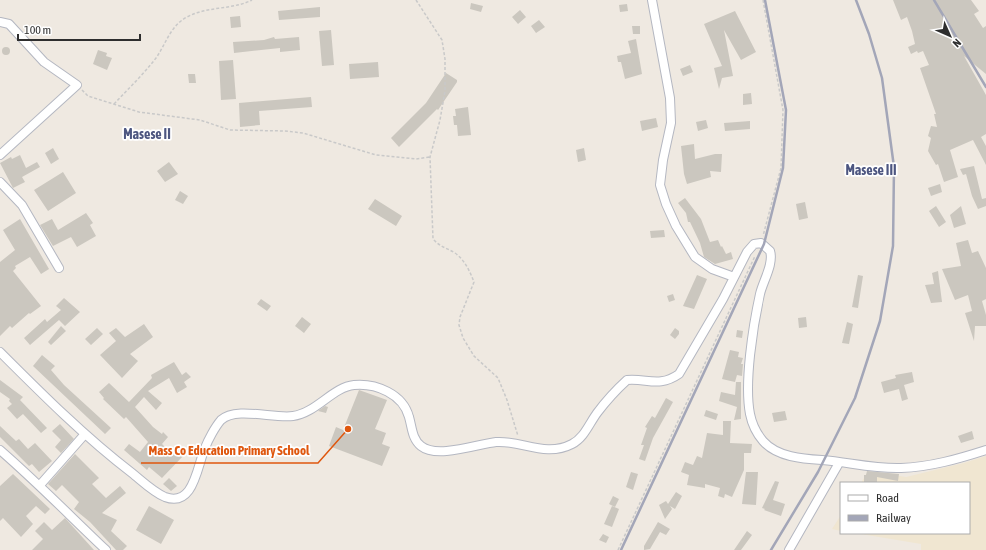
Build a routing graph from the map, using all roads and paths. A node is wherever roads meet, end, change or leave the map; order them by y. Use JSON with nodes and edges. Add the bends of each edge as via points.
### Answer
{"nodes":[{"id":1,"x":252,"y":0,"type":"edge"},
{"id":2,"x":416,"y":0,"type":"edge"},
{"id":3,"x":652,"y":0,"type":"edge"},
{"id":4,"x":762,"y":0,"type":"edge"},
{"id":5,"x":0,"y":22,"type":"edge"},
{"id":6,"x":77,"y":85,"type":"junction"},
{"id":7,"x":114,"y":104,"type":"junction"},
{"id":8,"x":0,"y":155,"type":"edge"},
{"id":9,"x":430,"y":157,"type":"junction"},
{"id":10,"x":0,"y":182,"type":"edge"},
{"id":11,"x":761,"y":243,"type":"junction"},
{"id":12,"x":59,"y":268,"type":"dead end"},
{"id":13,"x":734,"y":277,"type":"junction"},
{"id":14,"x":0,"y":352,"type":"edge"},
{"id":15,"x":86,"y":434,"type":"junction"},
{"id":16,"x":520,"y":446,"type":"junction"},
{"id":17,"x":0,"y":450,"type":"edge"},
{"id":18,"x":986,"y":450,"type":"edge"},
{"id":19,"x":839,"y":463,"type":"junction"},
{"id":20,"x":40,"y":485,"type":"junction"},
{"id":21,"x":106,"y":550,"type":"edge"},
{"id":22,"x":618,"y":550,"type":"edge"},
{"id":23,"x":789,"y":550,"type":"edge"}],
"edges":[{"from":1,"to":7,"type":"path","via":[[244,4],[198,13],[180,21],[157,57]]},
{"from":2,"to":9,"type":"path","via":[[442,40],[445,59],[444,98]]},
{"from":3,"to":13,"type":"street","via":[[670,98],[671,123],[660,185],[676,226],[695,257],[712,268]]},
{"from":4,"to":11,"type":"path","via":[[783,110],[781,168]]},
{"from":5,"to":6,"type":"street","via":[[8,24],[44,62]]},
{"from":6,"to":7,"type":"path","via":[[88,96]]},
{"from":6,"to":8,"type":"street"},
{"from":7,"to":9,"type":"path","via":[[139,112],[200,120],[230,130],[303,133],[376,155],[416,159]]},
{"from":9,"to":16,"type":"path","via":[[433,239],[461,259],[469,269],[474,282],[460,317],[459,325],[463,338],[474,356],[498,378]]},
{"from":10,"to":12,"type":"street","via":[[22,205]]},
{"from":11,"to":13,"type":"street","via":[[756,243],[752,247]]},
{"from":11,"to":19,"type":"street","via":[[770,251],[771,259],[760,294],[750,367],[750,414],[755,429],[764,442],[778,451],[792,456]]},
{"from":11,"to":22,"type":"path"},
{"from":13,"to":16,"type":"street","via":[[679,374],[670,380],[657,382],[627,380],[573,444],[557,450]]},
{"from":14,"to":15,"type":"street"},
{"from":15,"to":16,"type":"street","via":[[155,491],[165,497],[177,499],[186,495],[193,483],[204,448],[222,420],[231,414],[293,416],[308,411],[339,390],[352,385],[382,389],[396,397],[404,405],[409,416],[413,435],[419,445],[427,450],[459,451],[498,442]]},
{"from":15,"to":20,"type":"street"},
{"from":17,"to":20,"type":"street"},
{"from":18,"to":19,"type":"street","via":[[931,466],[899,468]]},
{"from":19,"to":23,"type":"street"},
{"from":20,"to":21,"type":"street"}]}
